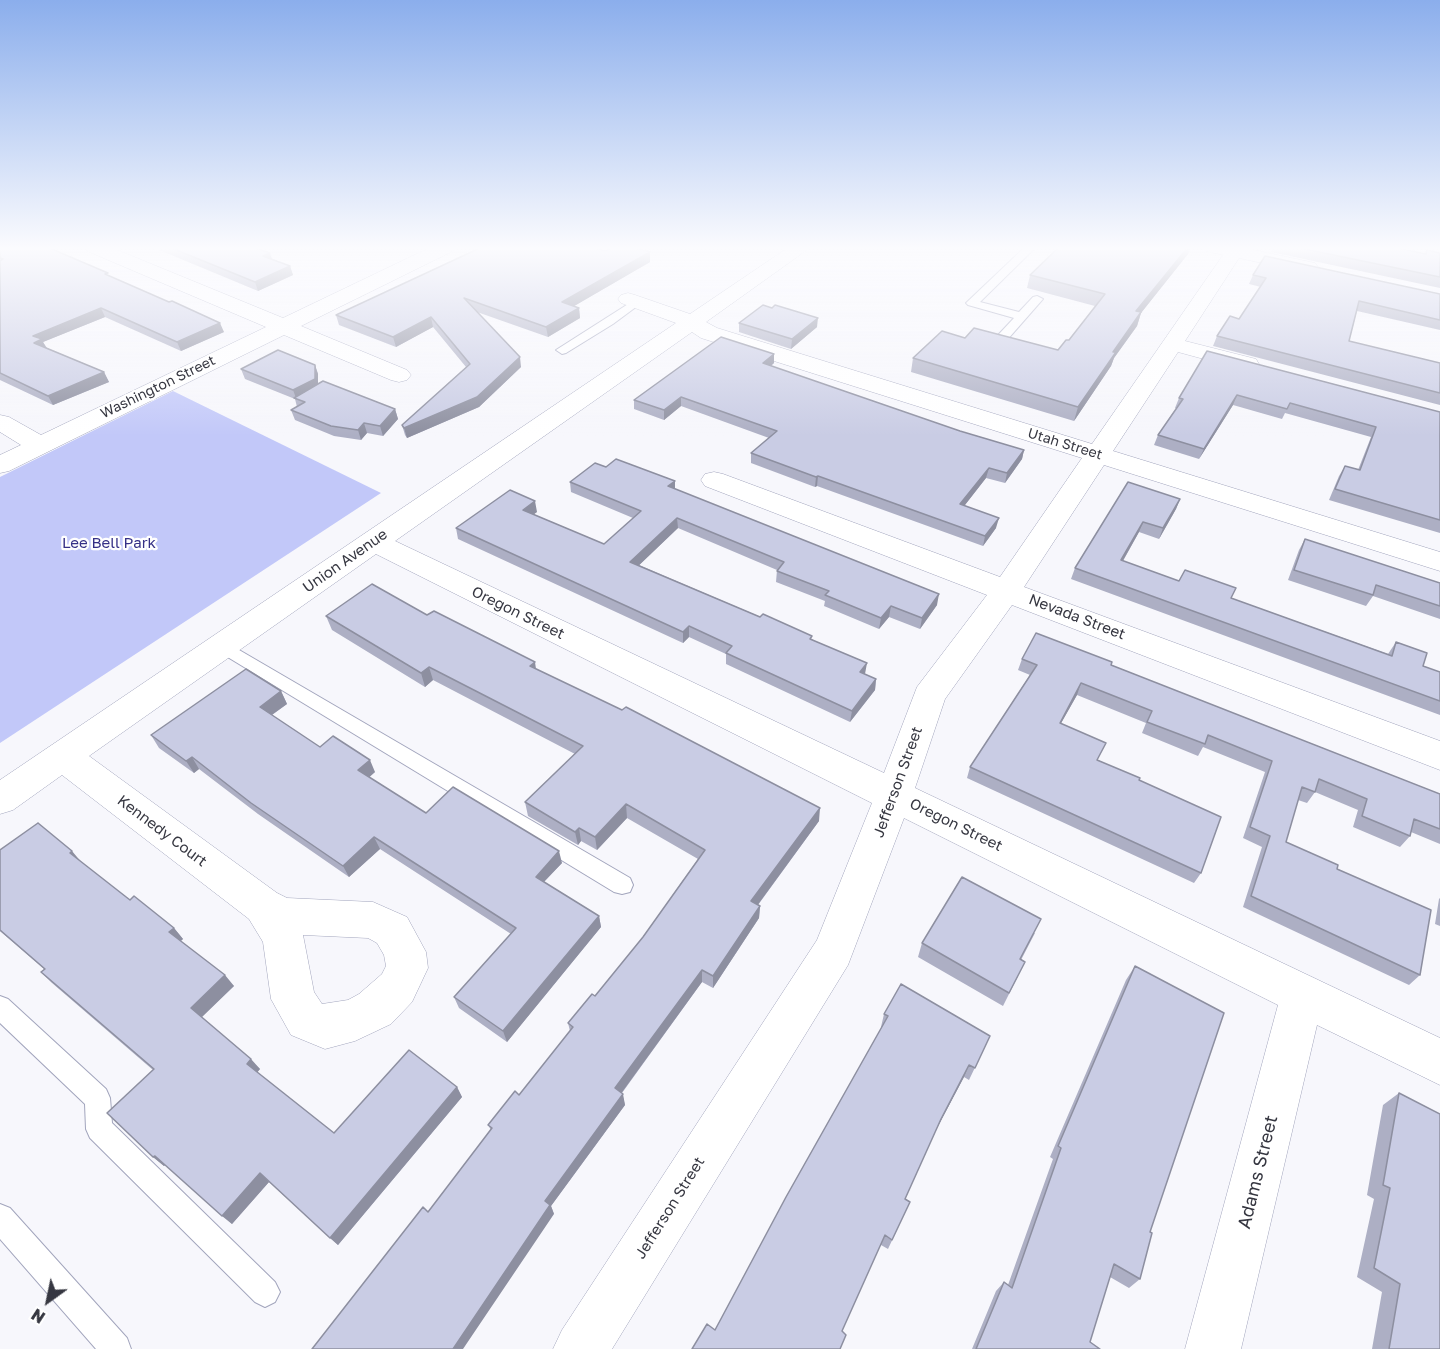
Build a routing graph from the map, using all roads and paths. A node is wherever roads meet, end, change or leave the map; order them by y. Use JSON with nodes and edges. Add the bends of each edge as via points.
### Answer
{"nodes":[{"id":1,"x":241,"y":310,"type":"edge"},
{"id":2,"x":316,"y":310,"type":"edge"},
{"id":3,"x":622,"y":310,"type":"edge"},
{"id":4,"x":662,"y":310,"type":"edge"},
{"id":5,"x":710,"y":310,"type":"edge"},
{"id":6,"x":999,"y":310,"type":"edge"},
{"id":7,"x":1027,"y":310,"type":"edge"},
{"id":8,"x":1191,"y":310,"type":"edge"},
{"id":9,"x":1022,"y":316,"type":"junction"},
{"id":10,"x":691,"y":323,"type":"junction"},
{"id":11,"x":281,"y":327,"type":"junction"},
{"id":12,"x":1003,"y":337,"type":"edge"},
{"id":13,"x":1172,"y":344,"type":"junction"},
{"id":14,"x":562,"y":350,"type":"dead end"},
{"id":15,"x":1273,"y":370,"type":"edge"},
{"id":16,"x":399,"y":375,"type":"dead end"},
{"id":17,"x":0,"y":422,"type":"edge"},
{"id":18,"x":39,"y":445,"type":"junction"},
{"id":19,"x":1098,"y":454,"type":"junction"},
{"id":20,"x":0,"y":465,"type":"edge"},
{"id":21,"x":714,"y":480,"type":"dead end"},
{"id":22,"x":374,"y":542,"type":"junction"},
{"id":23,"x":1440,"y":562,"type":"edge"},
{"id":24,"x":1006,"y":591,"type":"junction"},
{"id":25,"x":222,"y":646,"type":"junction"},
{"id":26,"x":62,"y":756,"type":"junction"},
{"id":27,"x":1440,"y":756,"type":"edge"},
{"id":28,"x":894,"y":795,"type":"junction"},
{"id":29,"x":0,"y":799,"type":"edge"},
{"id":30,"x":622,"y":885,"type":"dead end"},
{"id":31,"x":262,"y":906,"type":"dead end"},
{"id":32,"x":1302,"y":995,"type":"junction"},
{"id":33,"x":0,"y":1007,"type":"edge"},
{"id":34,"x":1440,"y":1062,"type":"edge"},
{"id":35,"x":0,"y":1218,"type":"edge"},
{"id":36,"x":266,"y":1292,"type":"dead end"},
{"id":37,"x":117,"y":1349,"type":"edge"},
{"id":38,"x":581,"y":1349,"type":"edge"},
{"id":39,"x":1213,"y":1349,"type":"edge"}],
"edges":[{"from":1,"to":11,"type":"street"},
{"from":2,"to":11,"type":"street","name":"Washington Street"},
{"from":3,"to":14,"type":"lane"},
{"from":4,"to":10,"type":"street"},
{"from":5,"to":10,"type":"street","name":"Union Avenue"},
{"from":6,"to":9,"type":"lane"},
{"from":7,"to":9,"type":"lane"},
{"from":8,"to":13,"type":"street","name":"Jefferson Street"},
{"from":9,"to":12,"type":"lane"},
{"from":10,"to":19,"type":"street","name":"Utah Street","via":[[709,333]]},
{"from":10,"to":22,"type":"street","name":"Union Avenue"},
{"from":11,"to":16,"type":"street"},
{"from":11,"to":18,"type":"street","name":"Washington Street"},
{"from":13,"to":15,"type":"street"},
{"from":13,"to":19,"type":"street","name":"Jefferson Street"},
{"from":17,"to":18,"type":"street"},
{"from":18,"to":20,"type":"street","name":"Washington Street"},
{"from":19,"to":23,"type":"street","name":"Utah Street"},
{"from":19,"to":24,"type":"street","name":"Jefferson Street"},
{"from":21,"to":24,"type":"street","name":"Nevada Street"},
{"from":22,"to":25,"type":"street","name":"Union Avenue"},
{"from":22,"to":28,"type":"street","name":"Oregon Street"},
{"from":24,"to":27,"type":"street","name":"Nevada Street"},
{"from":24,"to":28,"type":"street","name":"Jefferson Street","via":[[928,696]]},
{"from":25,"to":26,"type":"street","name":"Union Avenue"},
{"from":25,"to":30,"type":"lane"},
{"from":26,"to":29,"type":"street","name":"Union Avenue"},
{"from":26,"to":31,"type":"street","name":"Kennedy Court"},
{"from":28,"to":32,"type":"street","name":"Oregon Street"},
{"from":28,"to":38,"type":"street","name":"Jefferson Street","via":[[832,951]]},
{"from":32,"to":34,"type":"street","name":"Oregon Street"},
{"from":32,"to":39,"type":"street","name":"Adams Street"},
{"from":33,"to":36,"type":"lane","via":[[97,1098],[99,1130]]},
{"from":35,"to":37,"type":"lane"}]}
